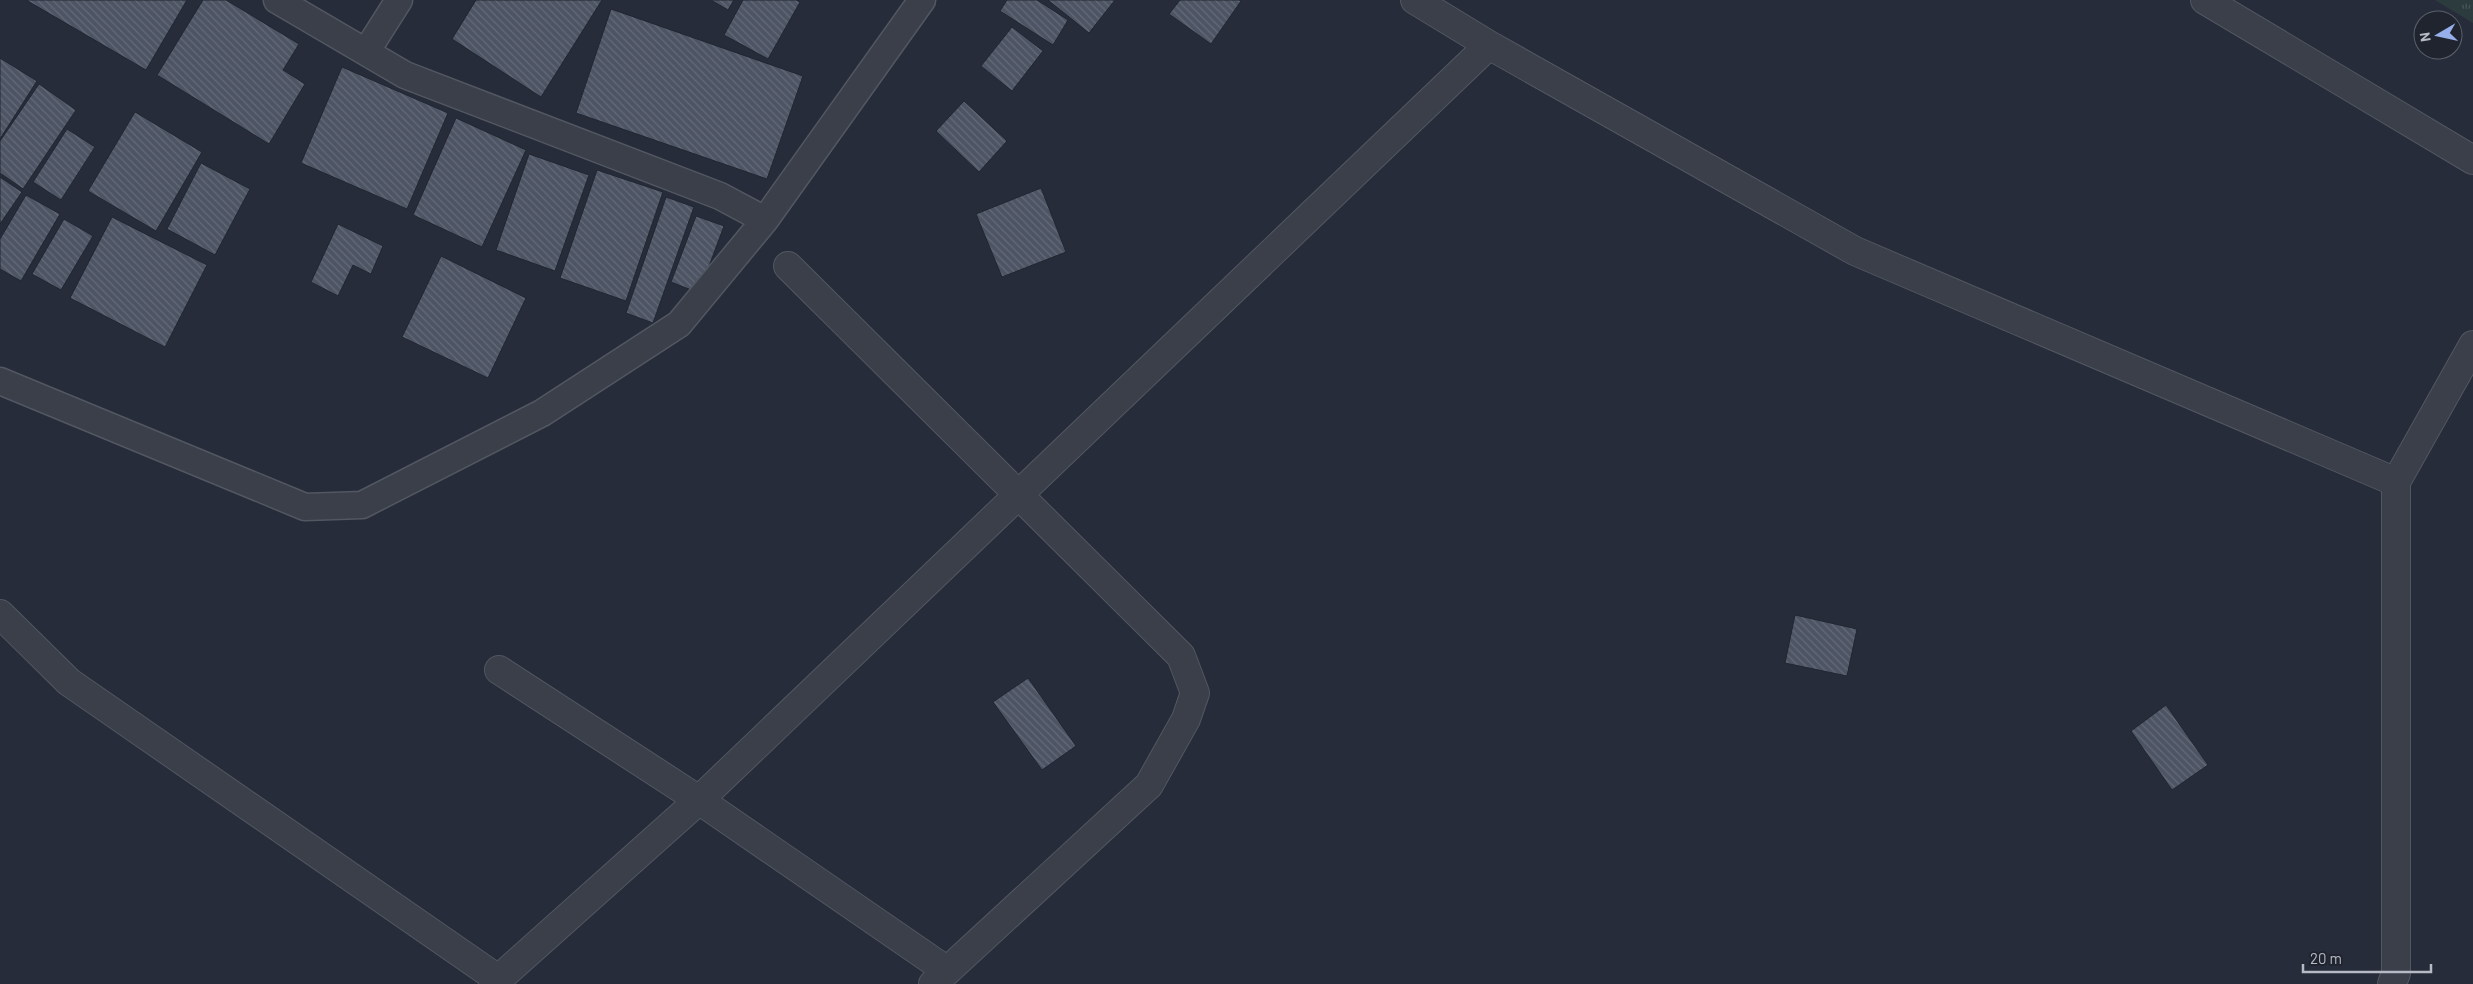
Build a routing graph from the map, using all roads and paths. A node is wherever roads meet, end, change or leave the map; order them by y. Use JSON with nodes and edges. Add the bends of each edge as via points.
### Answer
{"nodes":[{"id":1,"x":277,"y":0,"type":"edge"},
{"id":2,"x":399,"y":0,"type":"edge"},
{"id":3,"x":922,"y":0,"type":"edge"},
{"id":4,"x":1415,"y":0,"type":"edge"},
{"id":5,"x":2205,"y":0,"type":"edge"},
{"id":6,"x":1489,"y":45,"type":"junction"},
{"id":7,"x":366,"y":52,"type":"junction"},
{"id":8,"x":2473,"y":160,"type":"edge"},
{"id":9,"x":765,"y":220,"type":"junction"},
{"id":10,"x":788,"y":266,"type":"dead end"},
{"id":11,"x":2473,"y":345,"type":"edge"},
{"id":12,"x":0,"y":381,"type":"edge"},
{"id":13,"x":2396,"y":482,"type":"junction"},
{"id":14,"x":1018,"y":494,"type":"junction"},
{"id":15,"x":0,"y":614,"type":"edge"},
{"id":16,"x":499,"y":670,"type":"dead end"},
{"id":17,"x":699,"y":800,"type":"junction"},
{"id":18,"x":939,"y":977,"type":"edge"},
{"id":19,"x":496,"y":981,"type":"edge"},
{"id":20,"x":2392,"y":984,"type":"edge"}],
"edges":[{"from":1,"to":7,"type":"lane"},
{"from":2,"to":7,"type":"lane"},
{"from":3,"to":9,"type":"lane"},
{"from":4,"to":6,"type":"street"},
{"from":5,"to":8,"type":"street"},
{"from":6,"to":13,"type":"street","via":[[1855,251]]},
{"from":6,"to":14,"type":"street"},
{"from":7,"to":9,"type":"lane","via":[[405,75],[720,196]]},
{"from":9,"to":12,"type":"lane","via":[[679,324],[542,413],[362,505],[305,507]]},
{"from":10,"to":14,"type":"street"},
{"from":11,"to":13,"type":"street"},
{"from":13,"to":20,"type":"street","via":[[2396,973]]},
{"from":14,"to":17,"type":"street"},
{"from":14,"to":18,"type":"street","via":[[1181,656],[1195,693],[1186,719],[1149,785]]},
{"from":15,"to":19,"type":"street","via":[[69,682]]},
{"from":16,"to":17,"type":"street"},
{"from":17,"to":18,"type":"street"},
{"from":17,"to":19,"type":"street"}]}
